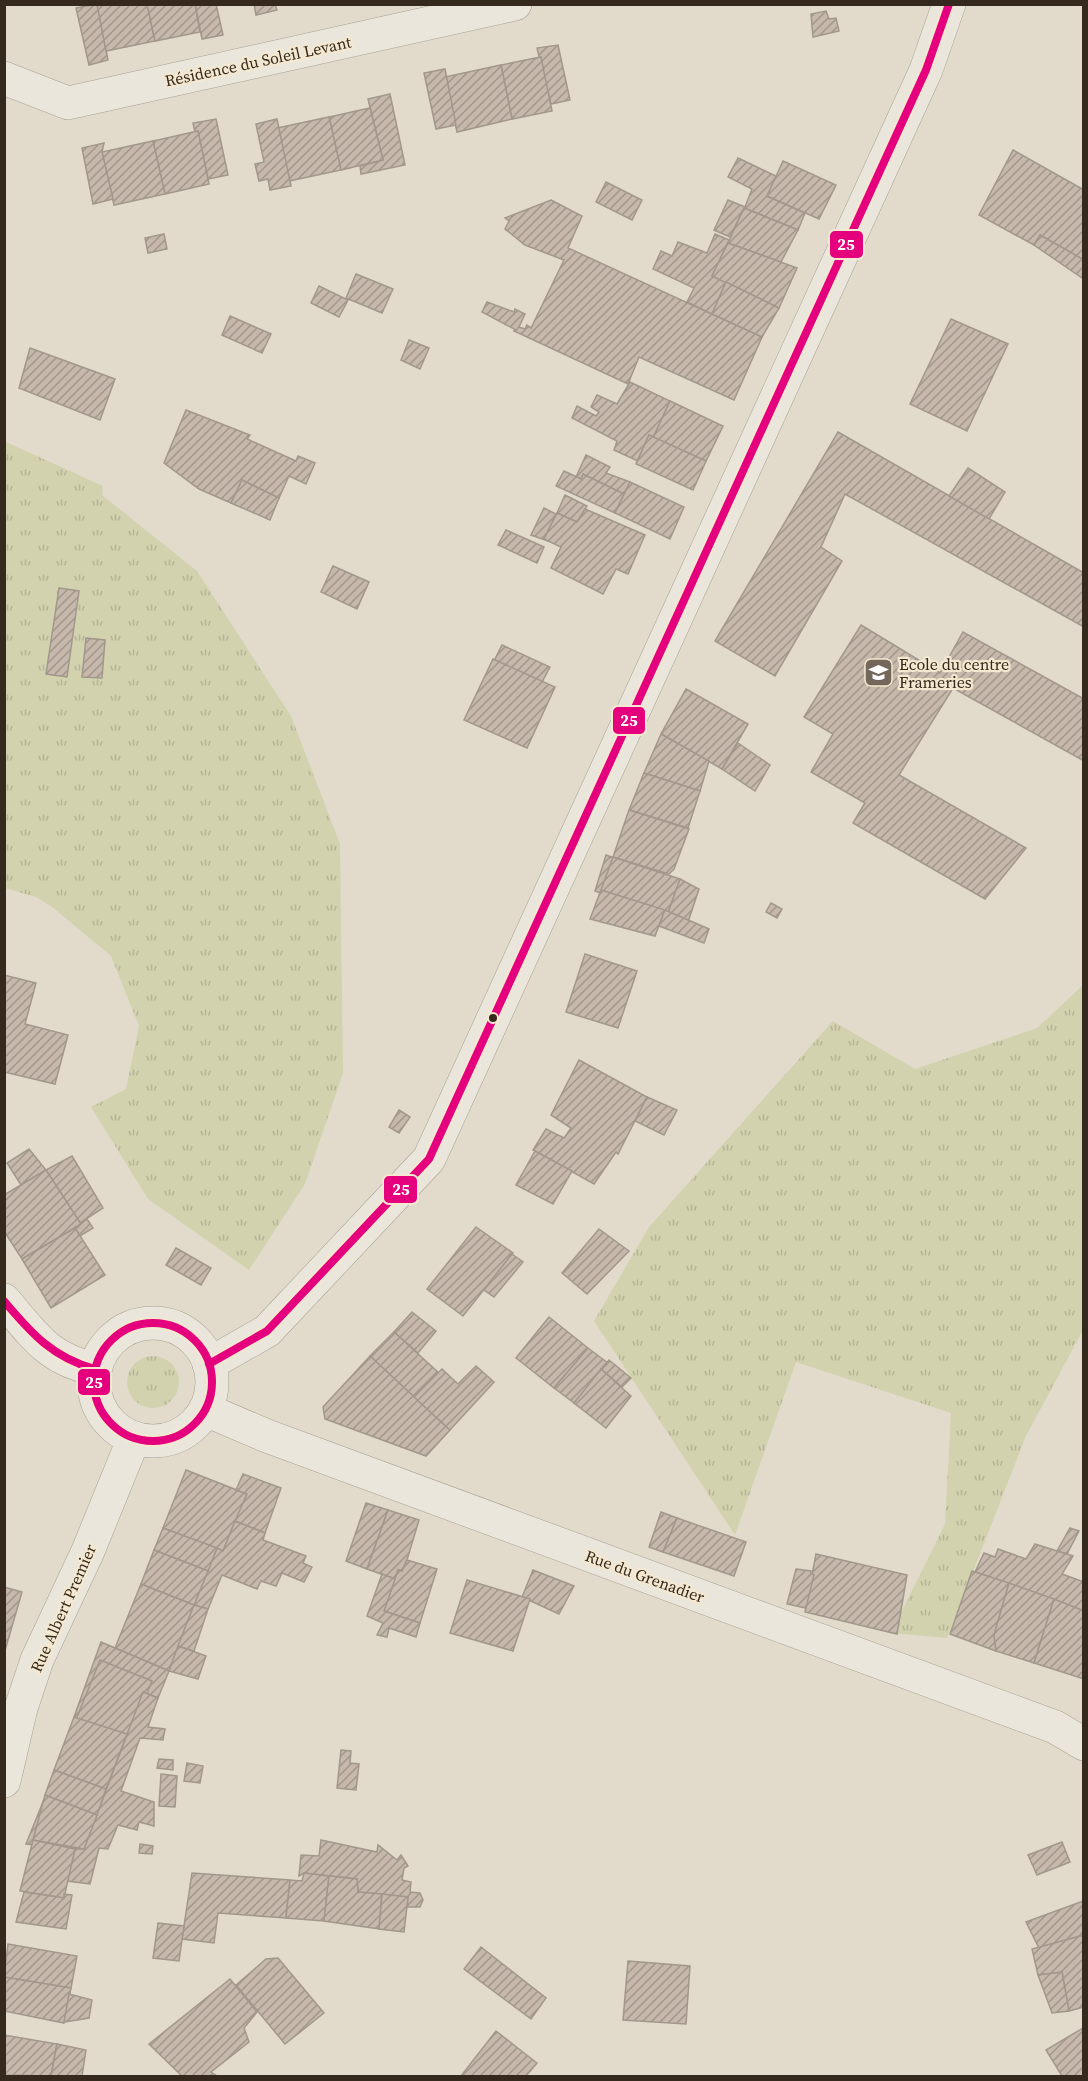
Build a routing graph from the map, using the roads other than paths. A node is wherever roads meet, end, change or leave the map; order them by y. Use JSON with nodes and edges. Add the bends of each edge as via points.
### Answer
{"nodes":[{"id":1,"x":515,"y":4,"type":"edge"},
{"id":2,"x":949,"y":4,"type":"edge"},
{"id":3,"x":4,"y":78,"type":"edge"},
{"id":4,"x":4,"y":1300,"type":"edge"},
{"id":5,"x":210,"y":1364,"type":"junction"},
{"id":6,"x":95,"y":1369,"type":"junction"},
{"id":7,"x":206,"y":1410,"type":"junction"},
{"id":8,"x":134,"y":1438,"type":"junction"},
{"id":9,"x":1081,"y":1748,"type":"edge"},
{"id":10,"x":4,"y":1781,"type":"edge"}],
"edges":[{"from":1,"to":3,"type":"street","name":"Résidence du Soleil Levant","via":[[68,103]]},
{"from":2,"to":5,"type":"street","via":[[926,70],[429,1159],[267,1331]]},
{"from":4,"to":6,"type":"street","via":[[40,1342],[72,1364]]},
{"from":5,"to":6,"type":"street","via":[[199,1345],[184,1331],[148,1323],[115,1336],[101,1353]]},
{"from":5,"to":7,"type":"street","via":[[212,1384]]},
{"from":6,"to":8,"type":"street","via":[[95,1393],[102,1413],[120,1431]]},
{"from":7,"to":8,"type":"street","via":[[193,1426],[170,1439],[154,1442]]},
{"from":7,"to":9,"type":"street","name":"Rue du Grenadier","via":[[267,1436],[1055,1727]]},
{"from":8,"to":10,"type":"street","name":"Rue Albert Premier","via":[[88,1551],[37,1660]]}]}
